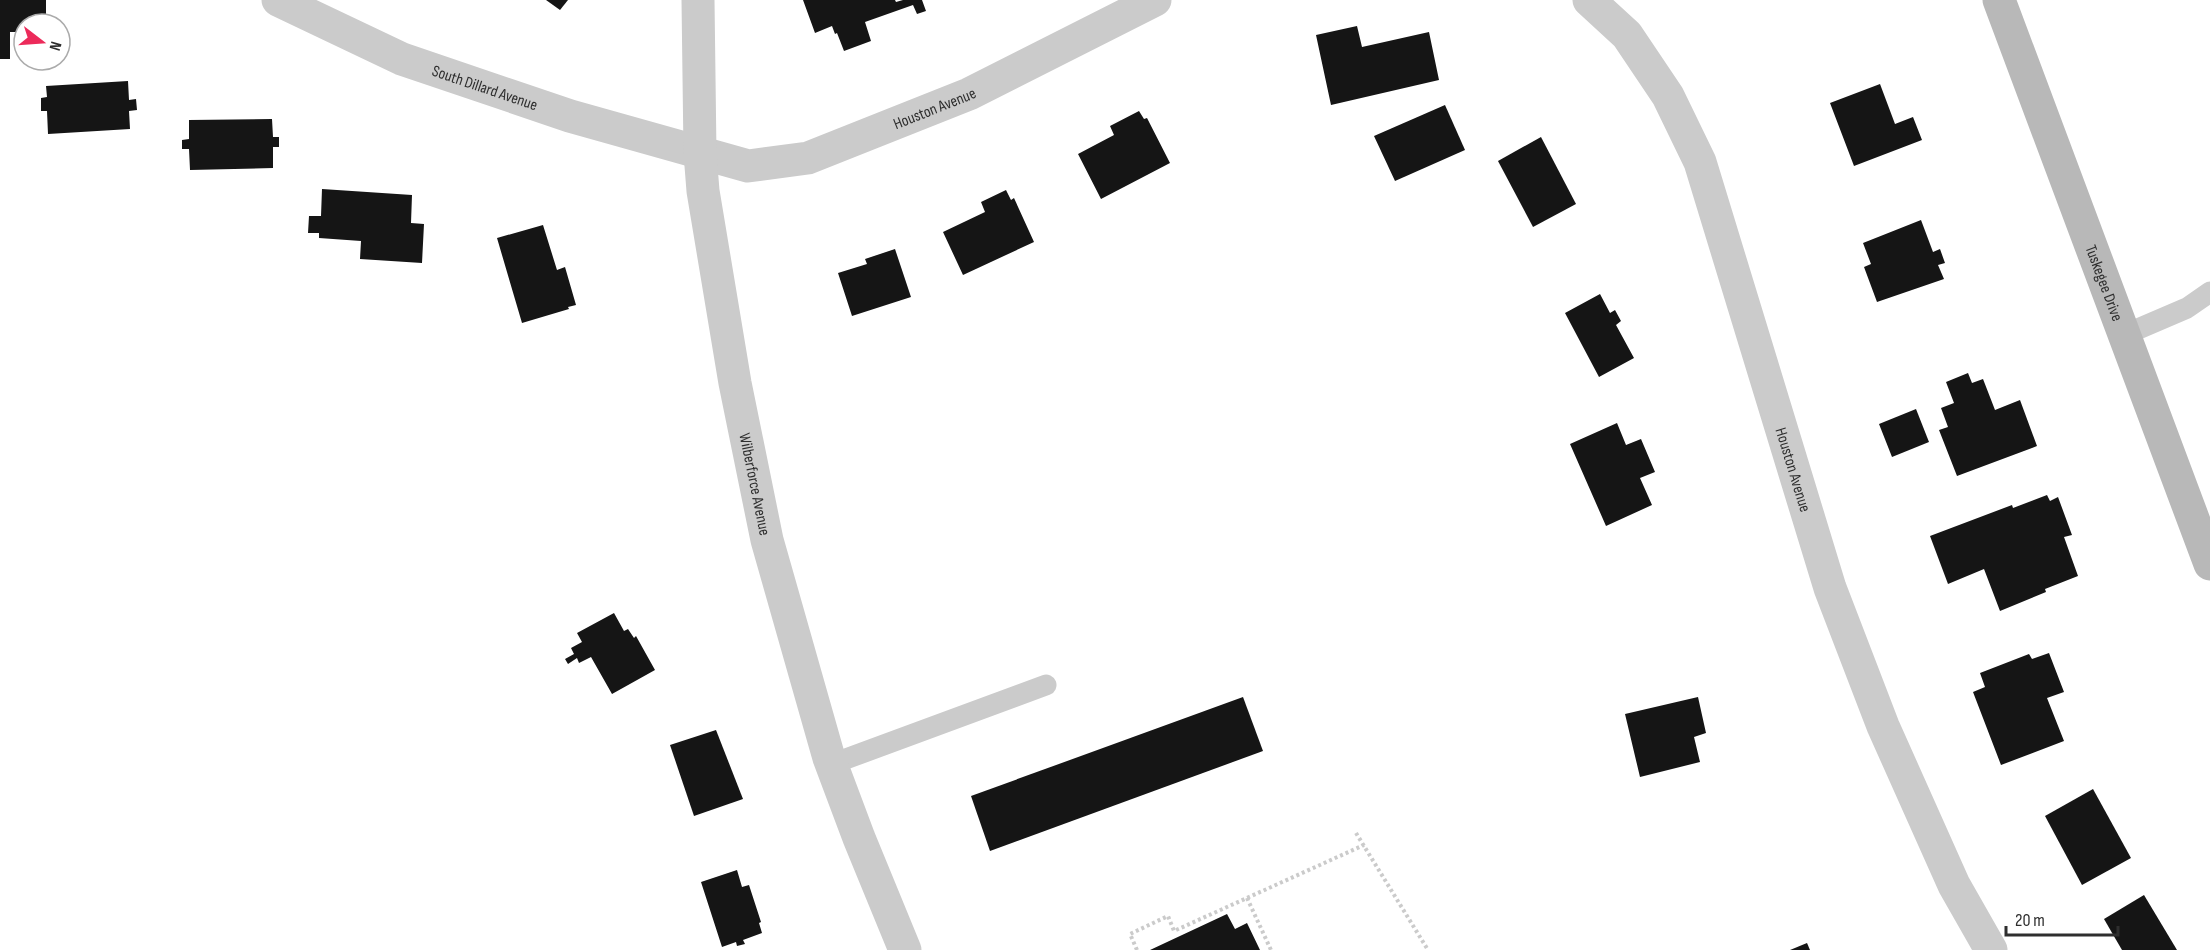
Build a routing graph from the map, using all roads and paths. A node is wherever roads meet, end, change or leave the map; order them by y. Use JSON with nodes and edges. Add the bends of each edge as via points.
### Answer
{"nodes":[{"id":1,"x":278,"y":0,"type":"edge"},
{"id":2,"x":698,"y":0,"type":"edge"},
{"id":3,"x":1155,"y":0,"type":"edge"},
{"id":4,"x":1589,"y":0,"type":"edge"},
{"id":5,"x":1999,"y":0,"type":"edge"},
{"id":6,"x":700,"y":153,"type":"junction"},
{"id":7,"x":2210,"y":292,"type":"edge"},
{"id":8,"x":2124,"y":335,"type":"junction"},
{"id":9,"x":2210,"y":564,"type":"edge"},
{"id":10,"x":1046,"y":685,"type":"dead end"},
{"id":11,"x":832,"y":764,"type":"junction"},
{"id":12,"x":1356,"y":833,"type":"dead end"},
{"id":13,"x":1364,"y":845,"type":"junction"},
{"id":14,"x":1247,"y":898,"type":"junction"},
{"id":15,"x":905,"y":950,"type":"edge"},
{"id":16,"x":1137,"y":950,"type":"edge"},
{"id":17,"x":1271,"y":950,"type":"edge"},
{"id":18,"x":1428,"y":950,"type":"edge"},
{"id":19,"x":1991,"y":950,"type":"edge"}],
"edges":[{"from":1,"to":6,"type":"street","name":"South Dillard Avenue","via":[[402,59],[570,116]]},
{"from":2,"to":6,"type":"street","name":"Wilberforce Avenue"},
{"from":3,"to":6,"type":"street","name":"Houston Avenue","via":[[969,94],[808,158],[748,166]]},
{"from":4,"to":19,"type":"street","name":"Houston Avenue","via":[[1627,35],[1668,96],[1700,162],[1830,588],[1887,737],[1954,885]]},
{"from":5,"to":8,"type":"street","name":"Tuskegee Drive"},
{"from":6,"to":11,"type":"street","name":"Wilberforce Avenue","via":[[735,383],[767,540]]},
{"from":7,"to":8,"type":"lane","via":[[2187,308]]},
{"from":8,"to":9,"type":"street","name":"Tuskegee Drive"},
{"from":10,"to":11,"type":"lane"},
{"from":11,"to":15,"type":"street","name":"Wilberforce Avenue"},
{"from":12,"to":13,"type":"path"},
{"from":13,"to":14,"type":"path"},
{"from":13,"to":18,"type":"path"},
{"from":14,"to":16,"type":"path","via":[[1174,931],[1168,916],[1130,934]]},
{"from":14,"to":17,"type":"path"}]}
